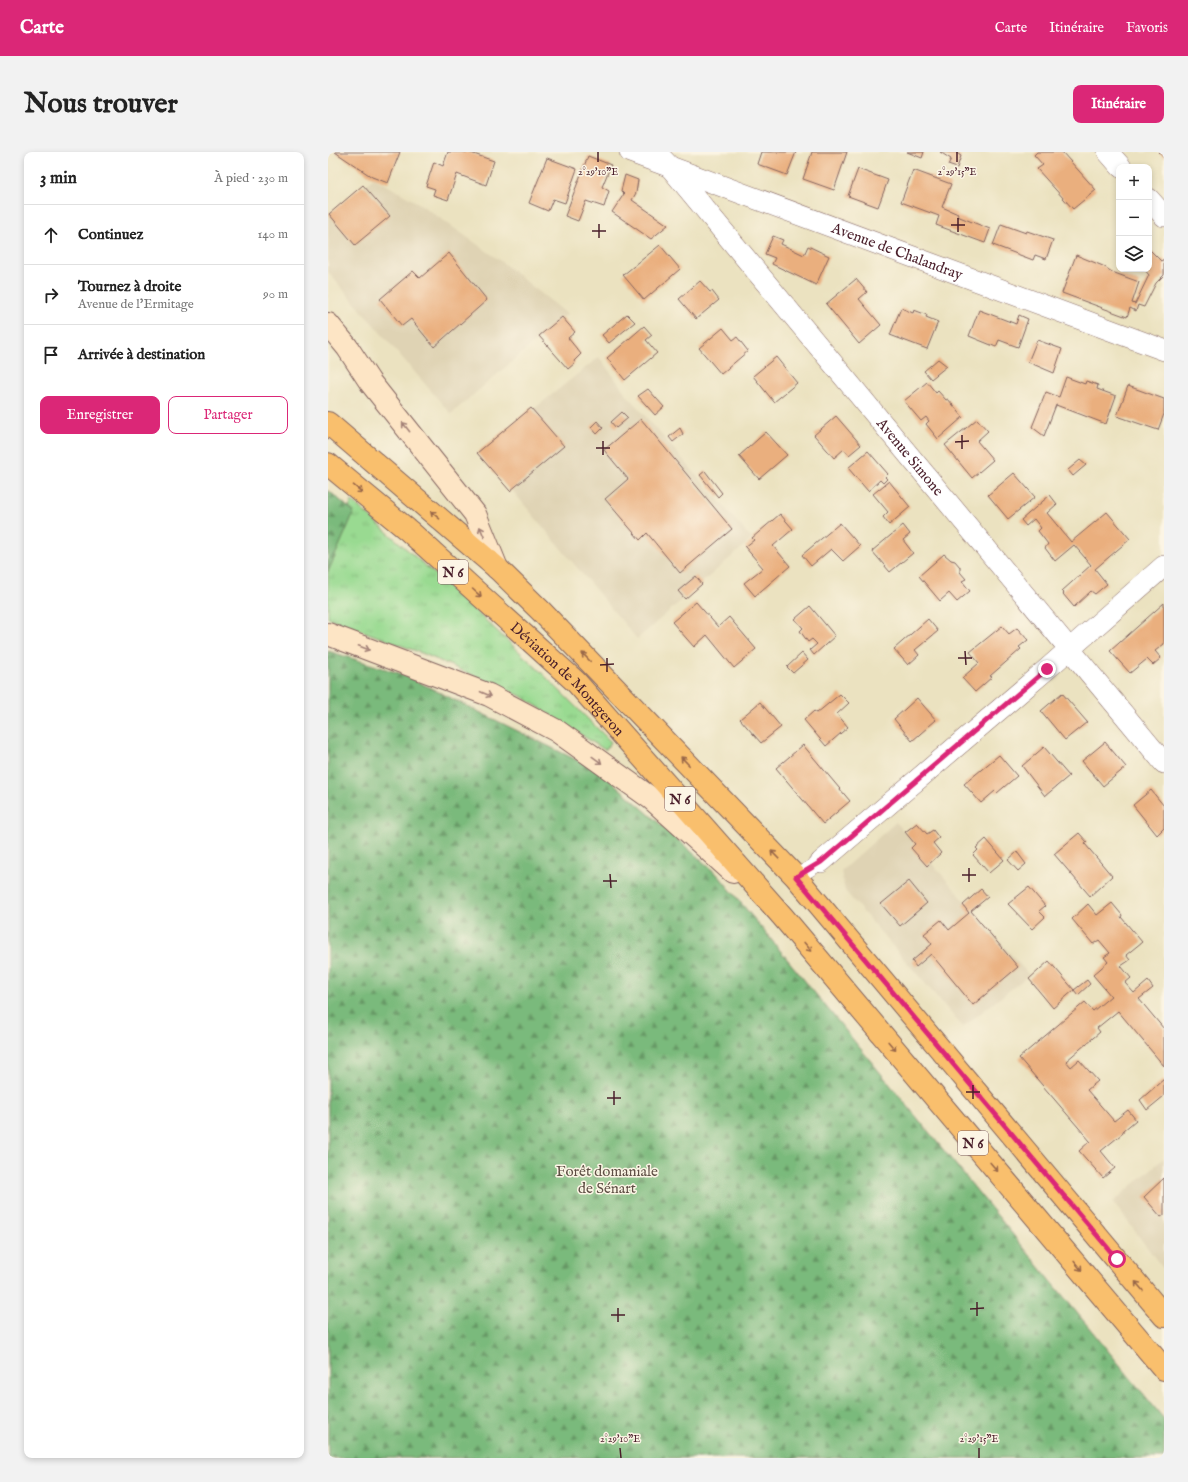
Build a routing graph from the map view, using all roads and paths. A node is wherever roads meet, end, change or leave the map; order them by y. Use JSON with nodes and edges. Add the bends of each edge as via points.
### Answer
{"nodes":[{"id":1,"x":630,"y":152,"type":"edge"},
{"id":2,"x":1108,"y":152,"type":"edge"},
{"id":3,"x":663,"y":159,"type":"edge"},
{"id":4,"x":1118,"y":164,"type":"edge"},
{"id":5,"x":1150,"y":200,"type":"edge"},
{"id":6,"x":1164,"y":216,"type":"edge"},
{"id":7,"x":328,"y":324,"type":"edge"},
{"id":8,"x":1164,"y":350,"type":"edge"},
{"id":9,"x":328,"y":423,"type":"edge"},
{"id":10,"x":328,"y":464,"type":"edge"},
{"id":11,"x":1164,"y":566,"type":"edge"},
{"id":12,"x":497,"y":568,"type":"junction"},
{"id":13,"x":328,"y":634,"type":"edge"},
{"id":14,"x":1069,"y":650,"type":"junction"},
{"id":15,"x":1164,"y":763,"type":"edge"},
{"id":16,"x":821,"y":862,"type":"joint"},
{"id":17,"x":796,"y":877,"type":"junction"},
{"id":18,"x":783,"y":917,"type":"junction"},
{"id":19,"x":1164,"y":1316,"type":"edge"},
{"id":20,"x":1164,"y":1368,"type":"edge"}],
"edges":[{"from":1,"to":3,"type":"street","name":"Avenue de Chalandray"},
{"from":2,"to":4,"type":"street"},
{"from":3,"to":8,"type":"street","name":"Avenue de Chalandray"},
{"from":3,"to":14,"type":"street","name":"Avenue Simone"},
{"from":5,"to":6,"type":"street"},
{"from":12,"to":7,"type":"main road","one_way":true,"via":[[475,514],[370,382]]},
{"from":12,"to":9,"type":"main road","number":"N 6","one_way":true},
{"from":10,"to":18,"type":"main road","name":"Déviation de Montgeron","number":"N 6","one_way":true,"via":[[409,531],[576,682]]},
{"from":11,"to":14,"type":"street"},
{"from":17,"to":12,"type":"main road","number":"N 6","one_way":true,"via":[[541,610]]},
{"from":13,"to":18,"type":"main road","one_way":true,"via":[[489,695],[557,731],[652,799]]},
{"from":14,"to":15,"type":"street","name":"Avenue Simone"},
{"from":14,"to":16,"type":"street"},
{"from":16,"to":17,"type":"street"},
{"from":19,"to":17,"type":"main road","number":"N 6","one_way":true},
{"from":18,"to":20,"type":"main road","number":"N 6","one_way":true}]}
